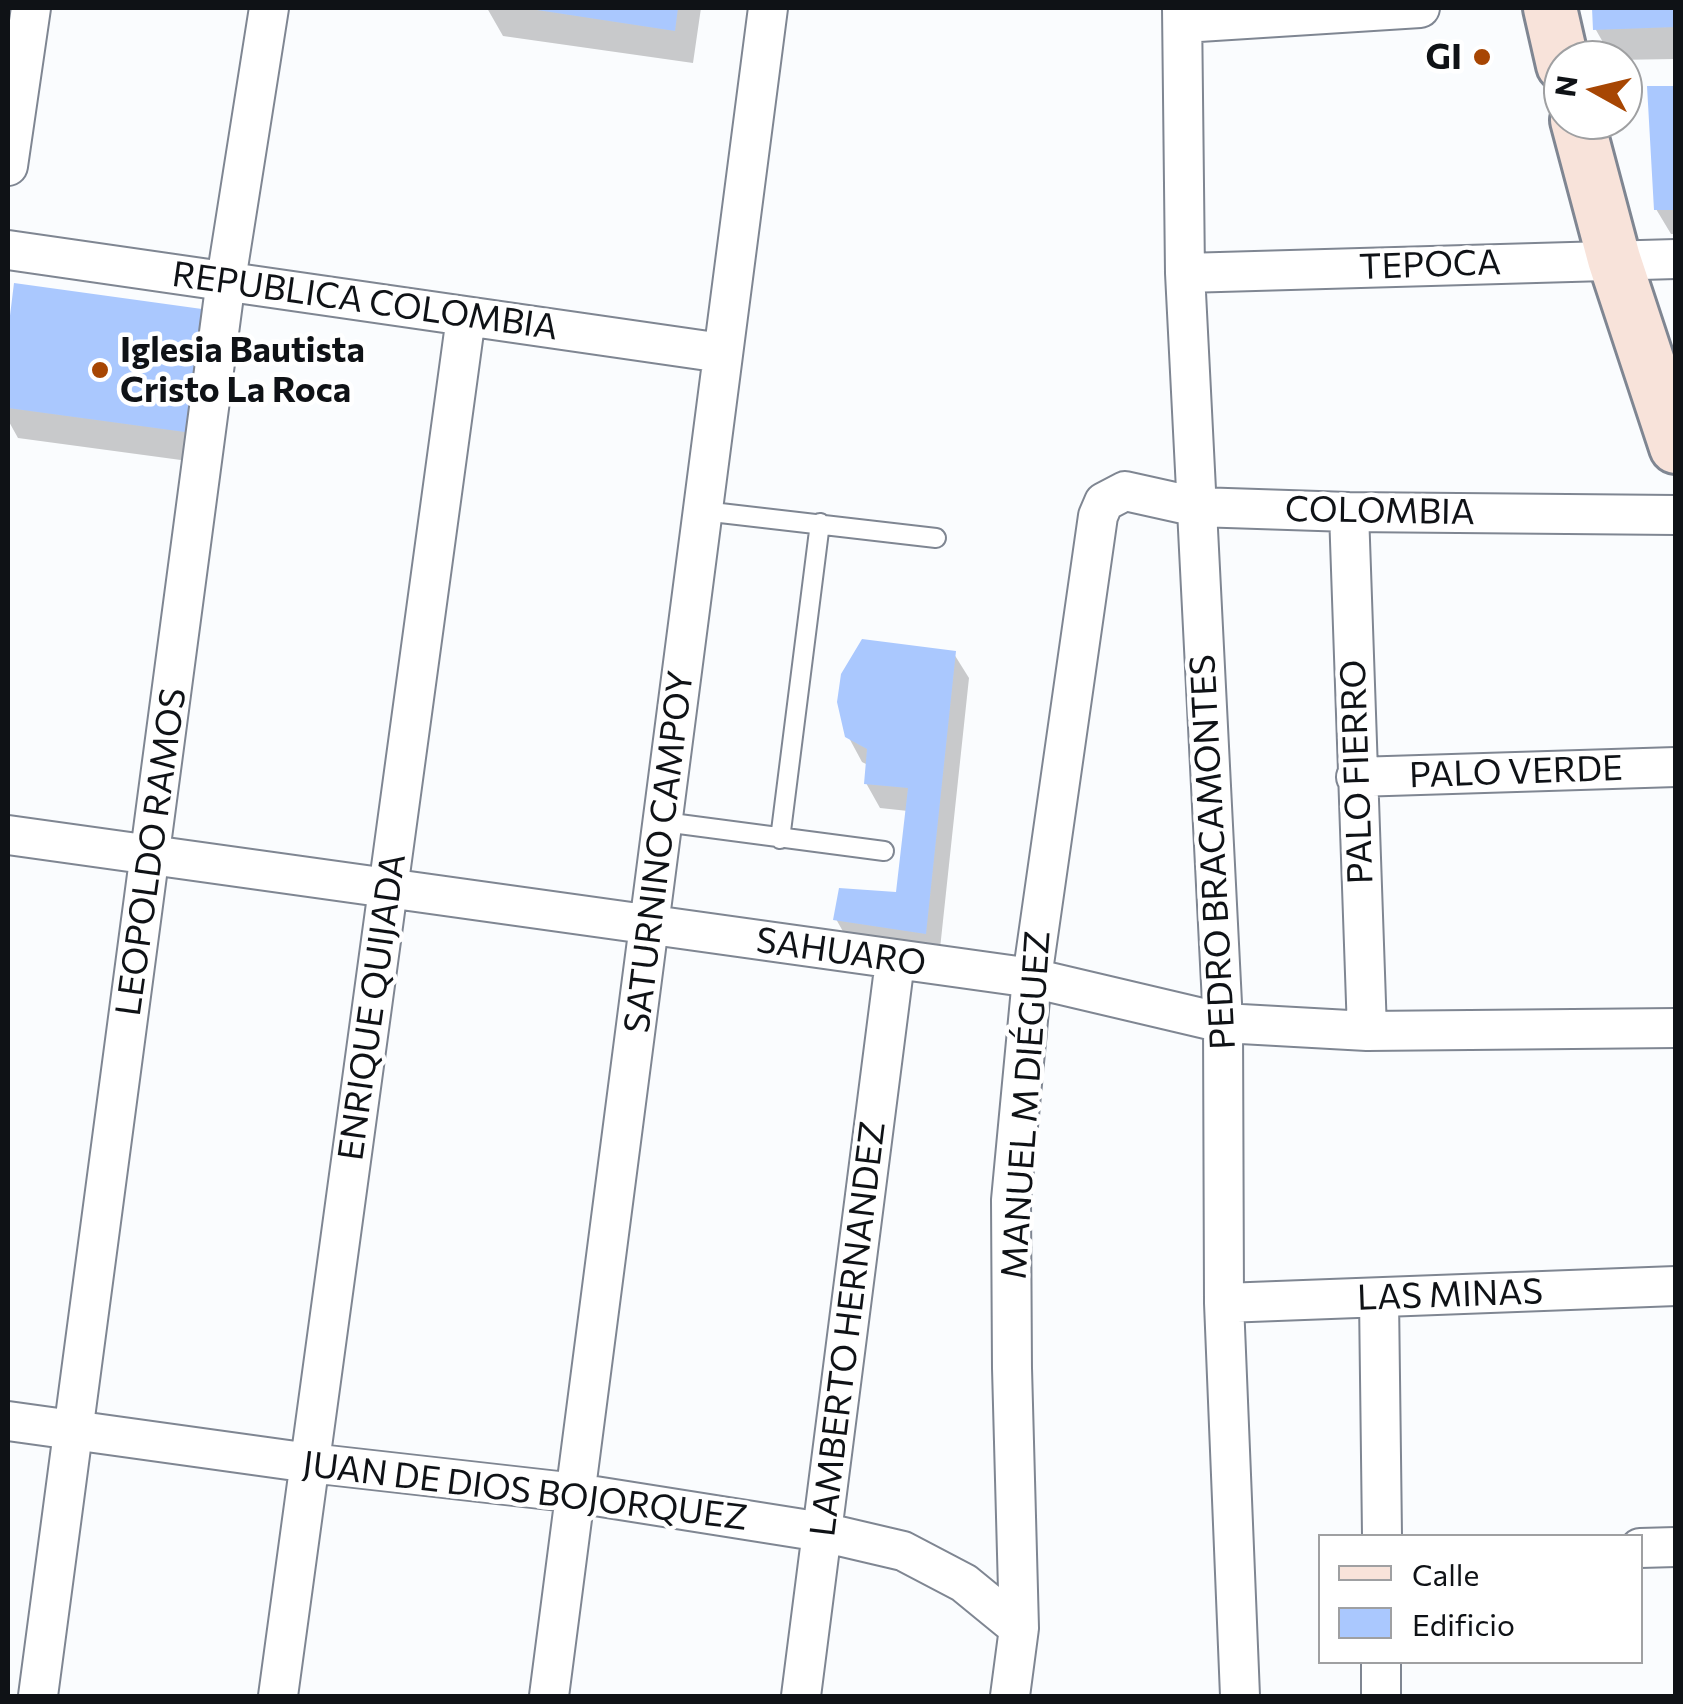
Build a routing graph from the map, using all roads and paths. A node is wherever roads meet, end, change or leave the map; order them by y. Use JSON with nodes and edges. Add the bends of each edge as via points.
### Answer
{"nodes":[{"id":1,"x":30,"y":8,"type":"edge"},
{"id":2,"x":269,"y":8,"type":"edge"},
{"id":3,"x":768,"y":8,"type":"edge"},
{"id":4,"x":1420,"y":8,"type":"edge"},
{"id":5,"x":1550,"y":8,"type":"edge"},
{"id":6,"x":1183,"y":15,"type":"edge"},
{"id":7,"x":1557,"y":40,"type":"edge"},
{"id":8,"x":1581,"y":140,"type":"edge"},
{"id":9,"x":8,"y":166,"type":"edge"},
{"id":10,"x":8,"y":250,"type":"edge"},
{"id":11,"x":1676,"y":258,"type":"edge"},
{"id":12,"x":1614,"y":259,"type":"junction"},
{"id":13,"x":1184,"y":273,"type":"junction"},
{"id":14,"x":226,"y":280,"type":"junction"},
{"id":15,"x":466,"y":317,"type":"junction"},
{"id":16,"x":722,"y":353,"type":"junction"},
{"id":17,"x":1676,"y":448,"type":"edge"},
{"id":18,"x":1197,"y":507,"type":"junction"},
{"id":19,"x":704,"y":511,"type":"junction"},
{"id":20,"x":1349,"y":512,"type":"junction"},
{"id":21,"x":1676,"y":515,"type":"edge"},
{"id":22,"x":1098,"y":516,"type":"joint"},
{"id":23,"x":820,"y":523,"type":"junction"},
{"id":24,"x":936,"y":538,"type":"dead end"},
{"id":25,"x":1676,"y":767,"type":"edge"},
{"id":26,"x":1356,"y":778,"type":"junction"},
{"id":27,"x":664,"y":822,"type":"junction"},
{"id":28,"x":8,"y":835,"type":"edge"},
{"id":29,"x":780,"y":839,"type":"junction"},
{"id":30,"x":884,"y":851,"type":"dead end"},
{"id":31,"x":151,"y":855,"type":"junction"},
{"id":32,"x":388,"y":887,"type":"junction"},
{"id":33,"x":650,"y":924,"type":"junction"},
{"id":34,"x":894,"y":961,"type":"junction"},
{"id":35,"x":1032,"y":978,"type":"junction"},
{"id":36,"x":1223,"y":1023,"type":"junction"},
{"id":37,"x":1676,"y":1028,"type":"edge"},
{"id":38,"x":1367,"y":1031,"type":"junction"},
{"id":39,"x":1676,"y":1286,"type":"edge"},
{"id":40,"x":1378,"y":1298,"type":"junction"},
{"id":41,"x":1224,"y":1303,"type":"junction"},
{"id":42,"x":8,"y":1420,"type":"edge"},
{"id":43,"x":73,"y":1430,"type":"junction"},
{"id":44,"x":310,"y":1463,"type":"junction"},
{"id":45,"x":576,"y":1493,"type":"junction"},
{"id":46,"x":822,"y":1532,"type":"junction"},
{"id":47,"x":1382,"y":1534,"type":"edge"},
{"id":48,"x":1676,"y":1547,"type":"edge"},
{"id":49,"x":1643,"y":1548,"type":"edge"},
{"id":50,"x":1019,"y":1628,"type":"junction"},
{"id":51,"x":1382,"y":1664,"type":"edge"},
{"id":52,"x":38,"y":1696,"type":"edge"},
{"id":53,"x":278,"y":1696,"type":"edge"},
{"id":54,"x":549,"y":1696,"type":"edge"},
{"id":55,"x":801,"y":1696,"type":"edge"},
{"id":56,"x":1010,"y":1696,"type":"edge"},
{"id":57,"x":1240,"y":1696,"type":"edge"},
{"id":58,"x":1381,"y":1696,"type":"edge"}],
"edges":[{"from":1,"to":9,"type":"street"},
{"from":2,"to":14,"type":"street","name":"LEOPOLDO RAMOS"},
{"from":3,"to":16,"type":"street","name":"SATURNINO CAMPOY"},
{"from":4,"to":6,"type":"street"},
{"from":5,"to":7,"type":"street"},
{"from":6,"to":13,"type":"street","name":"PEDRO BRACAMONTES"},
{"from":8,"to":12,"type":"street"},
{"from":10,"to":14,"type":"street","name":"REPUBLICA COLOMBIA"},
{"from":11,"to":12,"type":"street","name":"TEPOCA"},
{"from":12,"to":13,"type":"street","name":"TEPOCA"},
{"from":12,"to":17,"type":"street"},
{"from":13,"to":18,"type":"street","name":"PEDRO BRACAMONTES"},
{"from":14,"to":15,"type":"street","name":"REPUBLICA COLOMBIA"},
{"from":14,"to":31,"type":"street","name":"LEOPOLDO RAMOS"},
{"from":15,"to":16,"type":"street","name":"REPUBLICA COLOMBIA"},
{"from":15,"to":32,"type":"street","name":"ENRIQUE QUIJADA"},
{"from":16,"to":19,"type":"street","name":"SATURNINO CAMPOY"},
{"from":18,"to":20,"type":"street","name":"COLOMBIA"},
{"from":18,"to":22,"type":"street","name":"COLOMBIA","via":[[1125,491],[1104,502]]},
{"from":18,"to":36,"type":"street","name":"PEDRO BRACAMONTES"},
{"from":19,"to":23,"type":"lane"},
{"from":19,"to":27,"type":"street","name":"SATURNINO CAMPOY"},
{"from":20,"to":21,"type":"street","name":"COLOMBIA"},
{"from":20,"to":26,"type":"street","name":"PALO FIERRO"},
{"from":22,"to":35,"type":"street","name":"MANUEL M DIÉGUEZ"},
{"from":23,"to":24,"type":"lane"},
{"from":23,"to":29,"type":"lane"},
{"from":25,"to":26,"type":"street","name":"PALO VERDE"},
{"from":26,"to":38,"type":"street","name":"PALO FIERRO"},
{"from":27,"to":29,"type":"lane"},
{"from":27,"to":33,"type":"street","name":"SATURNINO CAMPOY"},
{"from":28,"to":31,"type":"street","name":"SAHUARO"},
{"from":29,"to":30,"type":"lane"},
{"from":31,"to":32,"type":"street","name":"SAHUARO"},
{"from":31,"to":43,"type":"street","name":"LEOPOLDO RAMOS"},
{"from":32,"to":33,"type":"street","name":"SAHUARO"},
{"from":32,"to":44,"type":"street","name":"ENRIQUE QUIJADA"},
{"from":33,"to":34,"type":"street","name":"SAHUARO"},
{"from":33,"to":45,"type":"street","name":"SATURNINO CAMPOY"},
{"from":34,"to":35,"type":"street","name":"SAHUARO"},
{"from":34,"to":46,"type":"street","name":"LAMBERTO HERNANDEZ"},
{"from":35,"to":36,"type":"street","name":"SAHUARO"},
{"from":35,"to":50,"type":"street","name":"MANUEL M DIÉGUEZ","via":[[1011,1200]]},
{"from":36,"to":38,"type":"street","name":"SAHUARO"},
{"from":36,"to":41,"type":"street","name":"PEDRO BRACAMONTES"},
{"from":37,"to":38,"type":"street","name":"SAHUARO"},
{"from":39,"to":40,"type":"street","name":"LAS MINAS"},
{"from":40,"to":41,"type":"street","name":"LAS MINAS"},
{"from":40,"to":47,"type":"street"},
{"from":41,"to":57,"type":"street","name":"PEDRO BRACAMONTES"},
{"from":42,"to":43,"type":"street","name":"JUAN DE DIOS BOJORQUEZ"},
{"from":43,"to":44,"type":"street","name":"JUAN DE DIOS BOJORQUEZ"},
{"from":43,"to":52,"type":"street","name":"LEOPOLDO RAMOS"},
{"from":44,"to":45,"type":"street","name":"JUAN DE DIOS BOJORQUEZ"},
{"from":44,"to":53,"type":"street","name":"ENRIQUE QUIJADA"},
{"from":45,"to":46,"type":"street","name":"JUAN DE DIOS BOJORQUEZ"},
{"from":45,"to":54,"type":"street","name":"SATURNINO CAMPOY"},
{"from":46,"to":50,"type":"street","name":"JUAN DE DIOS BOJORQUEZ","via":[[903,1551],[964,1583]]},
{"from":46,"to":55,"type":"street","name":"LAMBERTO HERNANDEZ"},
{"from":48,"to":49,"type":"street"},
{"from":50,"to":56,"type":"street","name":"MANUEL M DIÉGUEZ"},
{"from":51,"to":58,"type":"street"}]}
